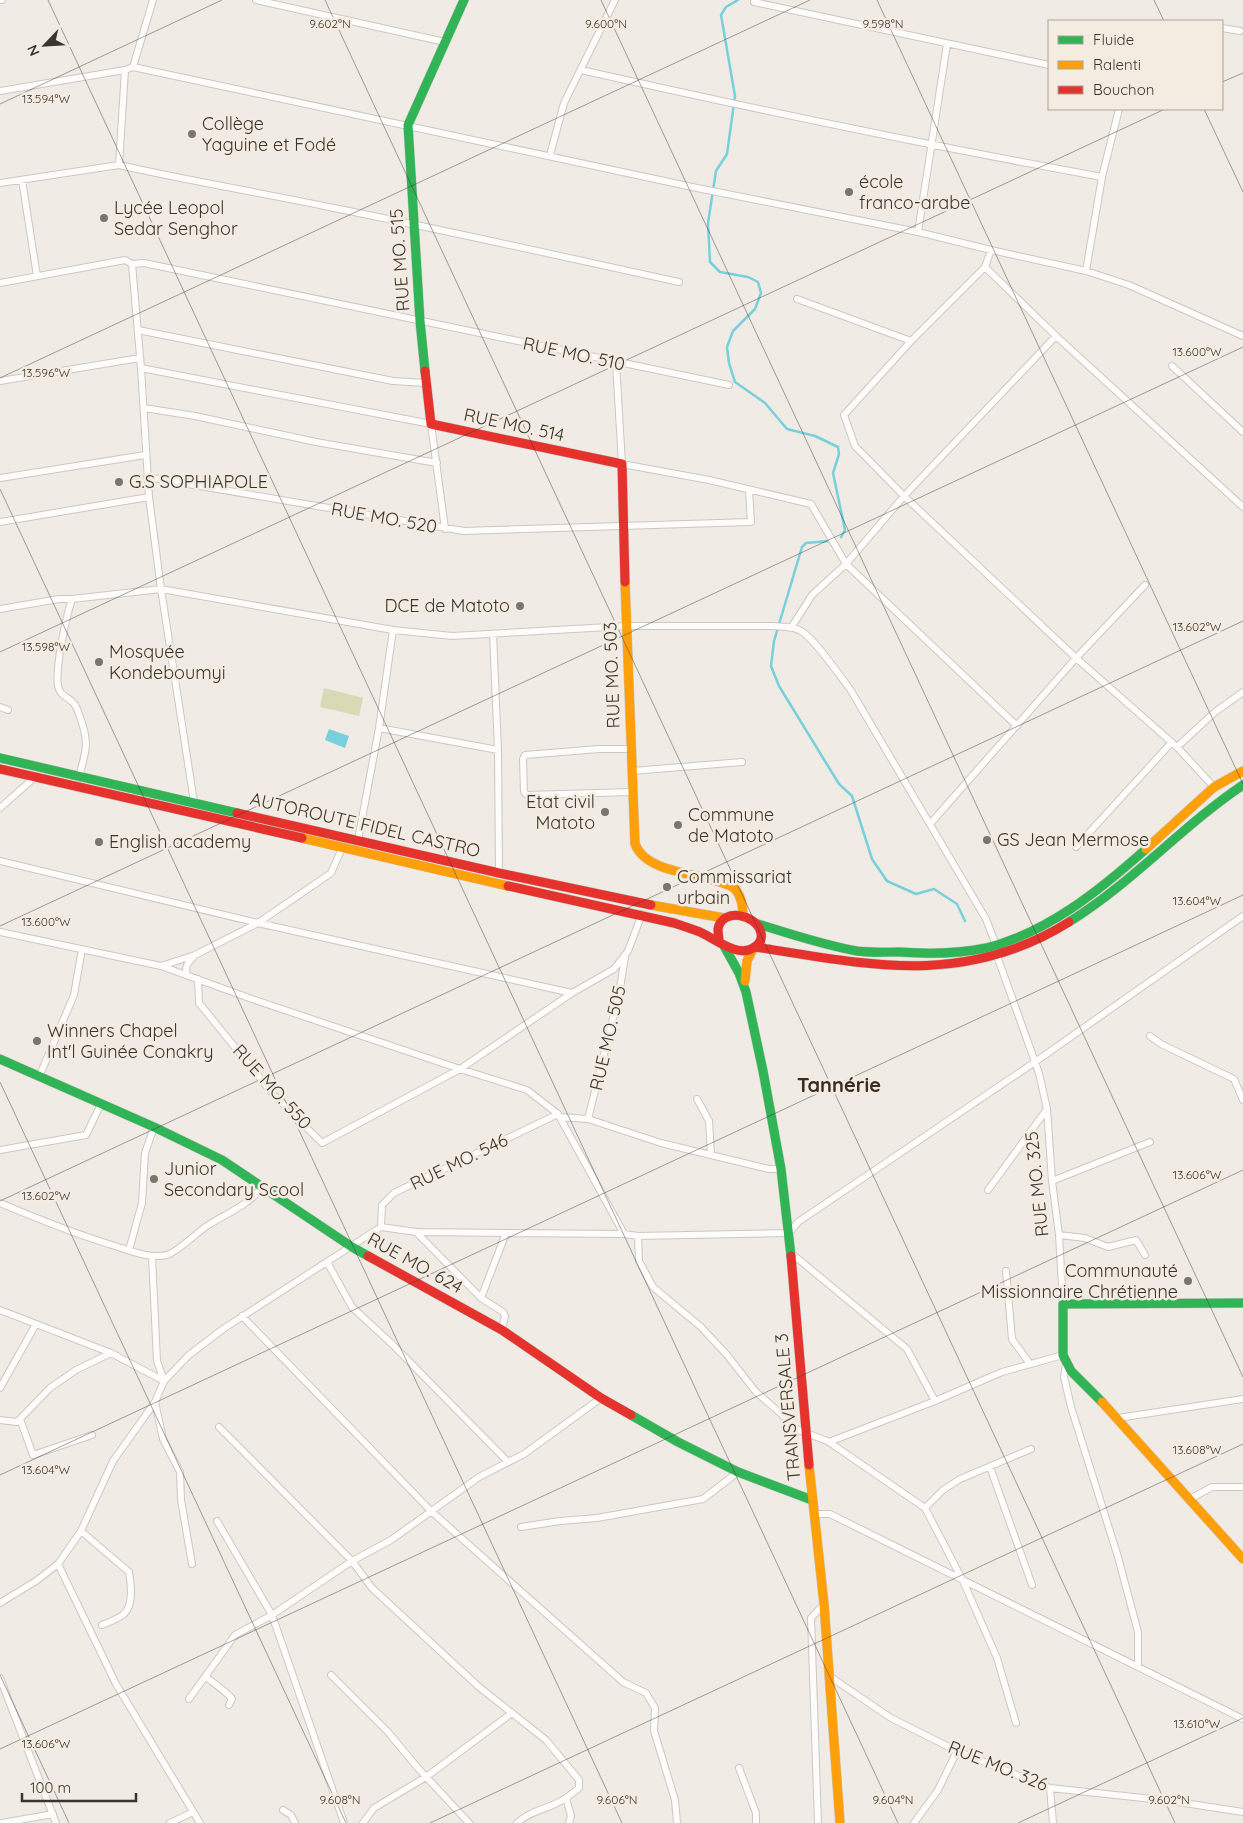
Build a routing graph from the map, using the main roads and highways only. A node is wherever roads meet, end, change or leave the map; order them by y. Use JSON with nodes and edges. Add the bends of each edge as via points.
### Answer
{"nodes":[{"id":1,"x":464,"y":0,"type":"edge"},
{"id":2,"x":431,"y":424,"type":"joint"},
{"id":3,"x":622,"y":464,"type":"joint"},
{"id":4,"x":0,"y":758,"type":"edge"},
{"id":5,"x":0,"y":769,"type":"edge"},
{"id":6,"x":1243,"y":771,"type":"edge"},
{"id":7,"x":1243,"y":785,"type":"edge"},
{"id":8,"x":743,"y":916,"type":"junction"},
{"id":9,"x":724,"y":918,"type":"junction"},
{"id":10,"x":758,"y":924,"type":"junction"},
{"id":11,"x":721,"y":943,"type":"junction"},
{"id":12,"x":755,"y":948,"type":"junction"},
{"id":13,"x":746,"y":992,"type":"junction"},
{"id":14,"x":0,"y":1059,"type":"edge"},
{"id":15,"x":1243,"y":1303,"type":"edge"},
{"id":16,"x":812,"y":1500,"type":"junction"},
{"id":17,"x":1243,"y":1559,"type":"edge"},
{"id":18,"x":840,"y":1823,"type":"edge"}],
"edges":[{"from":1,"to":2,"type":"main road","name":"RUE MO. 515","via":[[408,125],[420,320]]},
{"from":2,"to":3,"type":"main road","name":"RUE MO. 514"},
{"from":3,"to":8,"type":"main road","name":"RUE MO. 503","via":[[635,844],[646,860],[733,887],[740,895]]},
{"from":4,"to":9,"type":"main road","name":"AUTOROUTE FIDEL CASTRO","via":[[499,873]]},
{"from":5,"to":11,"type":"main road","name":"AUTOROUTE FIDEL CASTRO","via":[[681,925]]},
{"from":6,"to":10,"type":"main road","via":[[1214,787],[1098,890],[1058,916],[996,945],[961,952],[859,951]]},
{"from":7,"to":12,"type":"main road","via":[[1208,809],[1116,889],[1069,922],[997,956],[963,963],[919,966],[856,963]]},
{"from":8,"to":9,"type":"main road"},
{"from":8,"to":10,"type":"main road"},
{"from":9,"to":11,"type":"main road","via":[[717,934]]},
{"from":10,"to":12,"type":"main road","via":[[762,938]]},
{"from":11,"to":12,"type":"main road","via":[[743,951]]},
{"from":11,"to":13,"type":"main road","name":"TRANSVERSALE 3","via":[[734,961]]},
{"from":12,"to":13,"type":"main road","name":"TRANSVERSALE 3","via":[[747,961]]},
{"from":13,"to":16,"type":"main road","name":"TRANSVERSALE 3","via":[[781,1169]]},
{"from":14,"to":16,"type":"main road","name":"RUE MO. 624","via":[[222,1160],[352,1247],[502,1330],[601,1398],[738,1472]]},
{"from":15,"to":17,"type":"main road","name":"RUE MO. 325","via":[[1063,1304],[1065,1359],[1071,1371],[1118,1418]]},
{"from":16,"to":18,"type":"main road","name":"TRANSVERSALE 3","via":[[824,1604]]}]}
